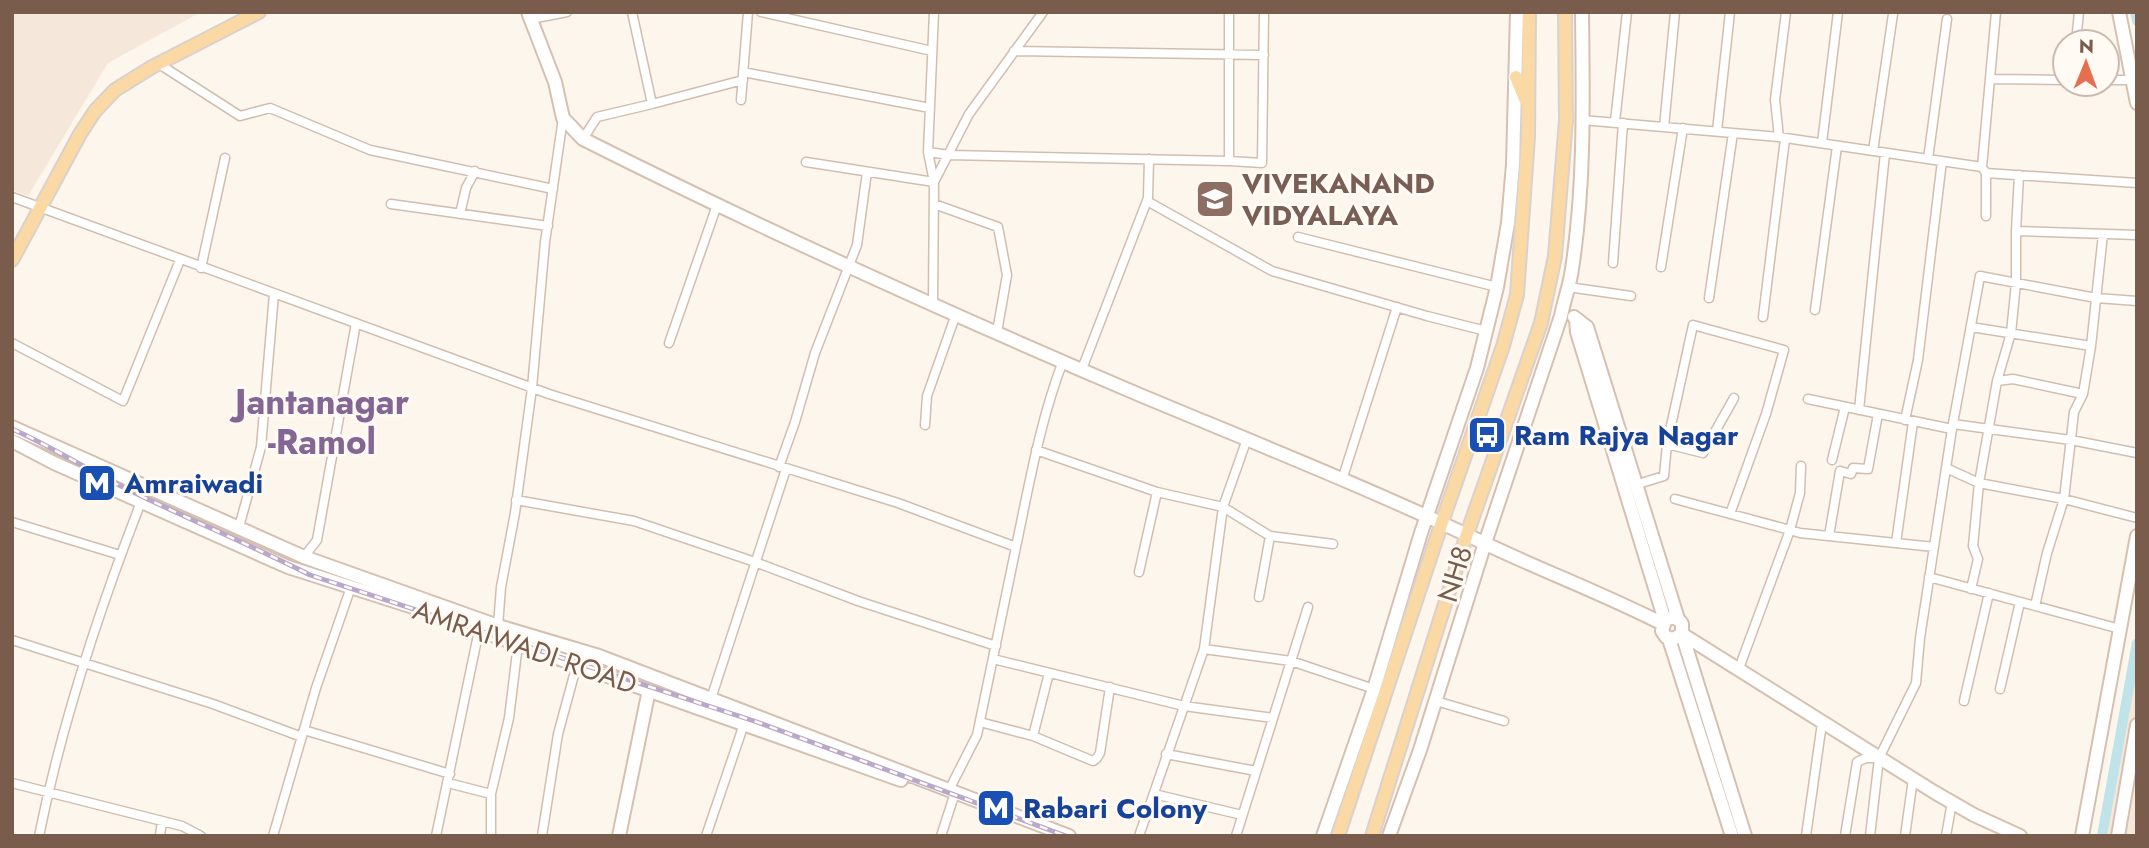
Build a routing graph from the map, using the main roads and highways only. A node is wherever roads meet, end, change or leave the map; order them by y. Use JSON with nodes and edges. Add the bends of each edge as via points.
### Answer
{"nodes":[{"id":1,"x":242,"y":12,"type":"edge"},
{"id":2,"x":259,"y":12,"type":"edge"},
{"id":3,"x":1529,"y":12,"type":"edge"},
{"id":4,"x":1565,"y":12,"type":"edge"},
{"id":5,"x":1516,"y":77,"type":"road end"},
{"id":6,"x":1528,"y":106,"type":"junction"},
{"id":7,"x":35,"y":206,"type":"junction"},
{"id":8,"x":12,"y":243,"type":"edge"},
{"id":9,"x":12,"y":260,"type":"edge"},
{"id":10,"x":1338,"y":836,"type":"edge"},
{"id":11,"x":1372,"y":836,"type":"edge"}],
"edges":[{"from":1,"to":7,"type":"main road","via":[[110,83],[88,106]]},
{"from":2,"to":7,"type":"main road","via":[[115,90],[95,111]]},
{"from":3,"to":6,"type":"main road"},
{"from":4,"to":11,"type":"main road","name":"NH8","via":[[1566,120],[1555,256],[1543,315],[1467,534]]},
{"from":5,"to":6,"type":"main road"},
{"from":6,"to":10,"type":"main road","via":[[1517,295]]},
{"from":7,"to":8,"type":"main road"},
{"from":7,"to":9,"type":"main road"}]}
